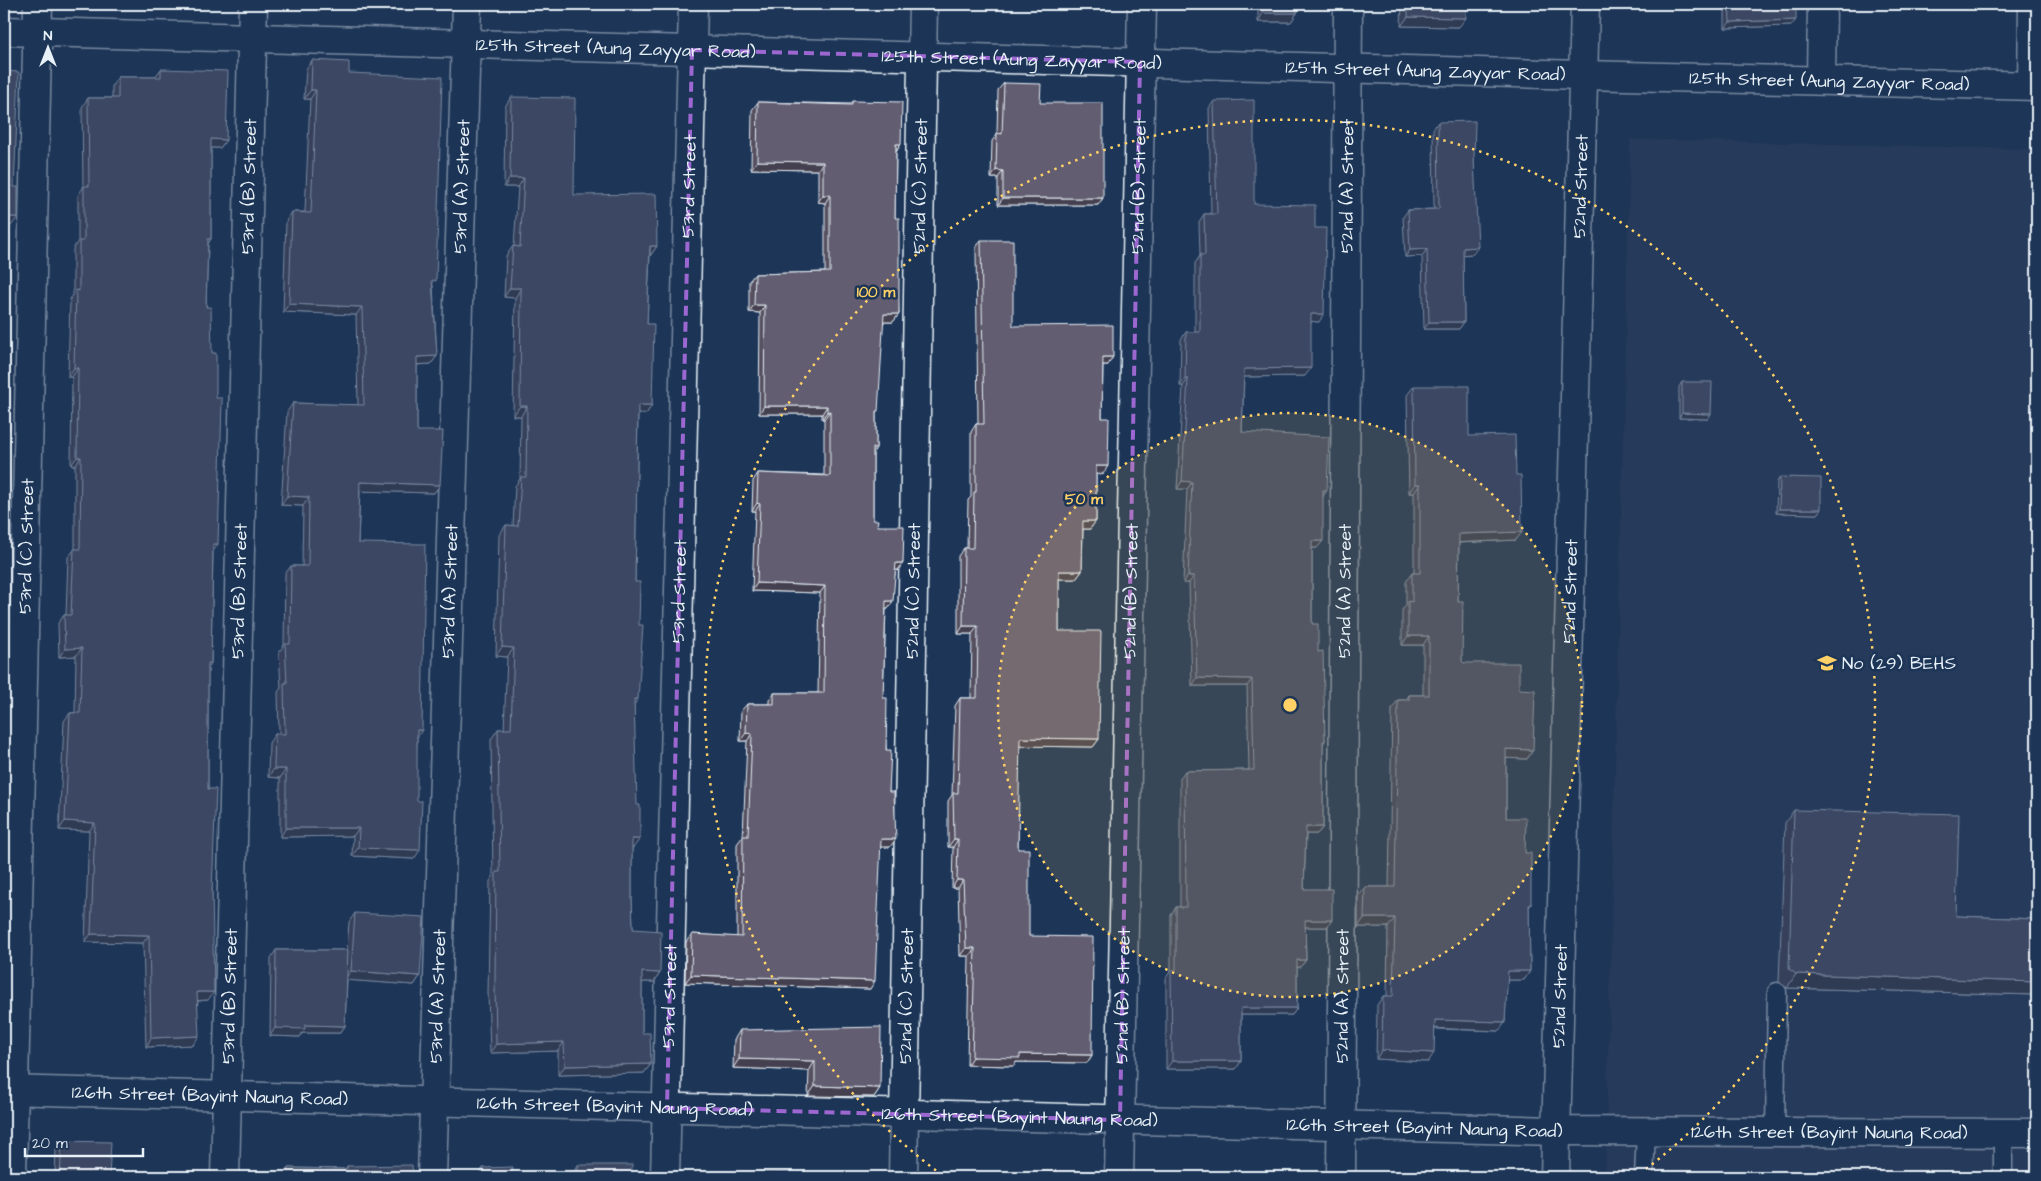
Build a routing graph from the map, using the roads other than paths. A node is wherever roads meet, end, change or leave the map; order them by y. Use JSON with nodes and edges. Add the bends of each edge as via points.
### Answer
{"nodes":[{"id":1,"x":38,"y":4,"type":"edge"},
{"id":2,"x":254,"y":4,"type":"edge"},
{"id":3,"x":467,"y":4,"type":"edge"},
{"id":4,"x":693,"y":4,"type":"edge"},
{"id":5,"x":923,"y":4,"type":"edge"},
{"id":6,"x":1142,"y":4,"type":"edge"},
{"id":7,"x":1348,"y":4,"type":"edge"},
{"id":8,"x":1585,"y":4,"type":"edge"},
{"id":9,"x":1822,"y":4,"type":"edge"},
{"id":10,"x":2033,"y":4,"type":"edge"},
{"id":11,"x":4,"y":31,"type":"edge"},
{"id":12,"x":38,"y":32,"type":"junction"},
{"id":13,"x":252,"y":38,"type":"junction"},
{"id":14,"x":466,"y":44,"type":"junction"},
{"id":15,"x":692,"y":50,"type":"junction"},
{"id":16,"x":922,"y":56,"type":"junction"},
{"id":17,"x":1140,"y":62,"type":"junction"},
{"id":18,"x":1346,"y":67,"type":"junction"},
{"id":19,"x":1583,"y":76,"type":"junction"},
{"id":20,"x":1821,"y":80,"type":"junction"},
{"id":21,"x":2035,"y":86,"type":"edge"},
{"id":22,"x":1777,"y":992,"type":"dead end"},
{"id":23,"x":9,"y":1091,"type":"edge"},
{"id":24,"x":227,"y":1096,"type":"junction"},
{"id":25,"x":434,"y":1102,"type":"junction"},
{"id":26,"x":666,"y":1108,"type":"junction"},
{"id":27,"x":905,"y":1114,"type":"junction"},
{"id":28,"x":1120,"y":1120,"type":"junction"},
{"id":29,"x":1343,"y":1126,"type":"junction"},
{"id":30,"x":1557,"y":1131,"type":"junction"},
{"id":31,"x":1646,"y":1131,"type":"junction"},
{"id":32,"x":1775,"y":1132,"type":"junction"},
{"id":33,"x":2003,"y":1132,"type":"junction"},
{"id":34,"x":2037,"y":1133,"type":"edge"},
{"id":35,"x":12,"y":1177,"type":"edge"},
{"id":36,"x":225,"y":1177,"type":"edge"},
{"id":37,"x":432,"y":1177,"type":"edge"},
{"id":38,"x":665,"y":1177,"type":"edge"},
{"id":39,"x":903,"y":1177,"type":"edge"},
{"id":40,"x":1119,"y":1177,"type":"edge"},
{"id":41,"x":1341,"y":1177,"type":"edge"},
{"id":42,"x":1555,"y":1177,"type":"edge"},
{"id":43,"x":1644,"y":1177,"type":"edge"},
{"id":44,"x":2003,"y":1177,"type":"edge"}],
"edges":[{"from":1,"to":12,"type":"street","name":"53rd (C) Street"},
{"from":2,"to":13,"type":"street","name":"53rd (B) Street"},
{"from":3,"to":14,"type":"street","name":"53rd (A) Street"},
{"from":4,"to":15,"type":"street","name":"53rd Street"},
{"from":5,"to":16,"type":"street","name":"52nd (C) Street"},
{"from":6,"to":17,"type":"street","name":"52nd (B) Street"},
{"from":7,"to":18,"type":"street","name":"52nd (A) Street"},
{"from":8,"to":19,"type":"street","name":"52nd Street"},
{"from":9,"to":20,"type":"street"},
{"from":10,"to":21,"type":"street"},
{"from":11,"to":12,"type":"street","name":"125th Street (Aung Zayyar Road)"},
{"from":12,"to":13,"type":"street","name":"125th Street (Aung Zayyar Road)"},
{"from":12,"to":23,"type":"street","name":"53rd (C) Street"},
{"from":13,"to":14,"type":"street","name":"125th Street (Aung Zayyar Road)"},
{"from":13,"to":24,"type":"street","name":"53rd (B) Street"},
{"from":14,"to":15,"type":"street","name":"125th Street (Aung Zayyar Road)"},
{"from":14,"to":25,"type":"street","name":"53rd (A) Street"},
{"from":15,"to":16,"type":"street","name":"125th Street (Aung Zayyar Road)"},
{"from":15,"to":26,"type":"street","name":"53rd Street"},
{"from":16,"to":17,"type":"street","name":"125th Street (Aung Zayyar Road)"},
{"from":16,"to":27,"type":"street","name":"52nd (C) Street"},
{"from":17,"to":18,"type":"street","name":"125th Street (Aung Zayyar Road)"},
{"from":17,"to":28,"type":"street","name":"52nd (B) Street"},
{"from":18,"to":19,"type":"street","name":"125th Street (Aung Zayyar Road)"},
{"from":18,"to":29,"type":"street","name":"52nd (A) Street"},
{"from":19,"to":20,"type":"street","name":"125th Street (Aung Zayyar Road)"},
{"from":19,"to":30,"type":"street","name":"52nd Street"},
{"from":20,"to":21,"type":"street","name":"125th Street (Aung Zayyar Road)"},
{"from":22,"to":32,"type":"lane"},
{"from":23,"to":24,"type":"street","name":"126th Street (Bayint Naung Road)"},
{"from":23,"to":35,"type":"street","name":"53rd (C) Street"},
{"from":24,"to":25,"type":"street","name":"126th Street (Bayint Naung Road)"},
{"from":24,"to":36,"type":"street","name":"53rd (B) Street"},
{"from":25,"to":26,"type":"street","name":"126th Street (Bayint Naung Road)"},
{"from":25,"to":37,"type":"street","name":"53rd (A) Street"},
{"from":26,"to":27,"type":"street","name":"126th Street (Bayint Naung Road)"},
{"from":26,"to":38,"type":"street","name":"53rd Street"},
{"from":27,"to":28,"type":"street","name":"126th Street (Bayint Naung Road)"},
{"from":27,"to":39,"type":"street","name":"52nd (C) Street"},
{"from":28,"to":29,"type":"street","name":"126th Street (Bayint Naung Road)"},
{"from":28,"to":40,"type":"street","name":"52nd (B) Street"},
{"from":29,"to":30,"type":"street","name":"126th Street (Bayint Naung Road)"},
{"from":29,"to":41,"type":"street","name":"52nd (A) Street"},
{"from":30,"to":31,"type":"street","name":"126th Street (Bayint Naung Road)"},
{"from":30,"to":42,"type":"street","name":"52nd Street"},
{"from":31,"to":32,"type":"street","name":"126th Street (Bayint Naung Road)"},
{"from":31,"to":43,"type":"lane"},
{"from":32,"to":33,"type":"street","name":"126th Street (Bayint Naung Road)"},
{"from":33,"to":34,"type":"street","name":"126th Street (Bayint Naung Road)"},
{"from":33,"to":44,"type":"lane"}]}
